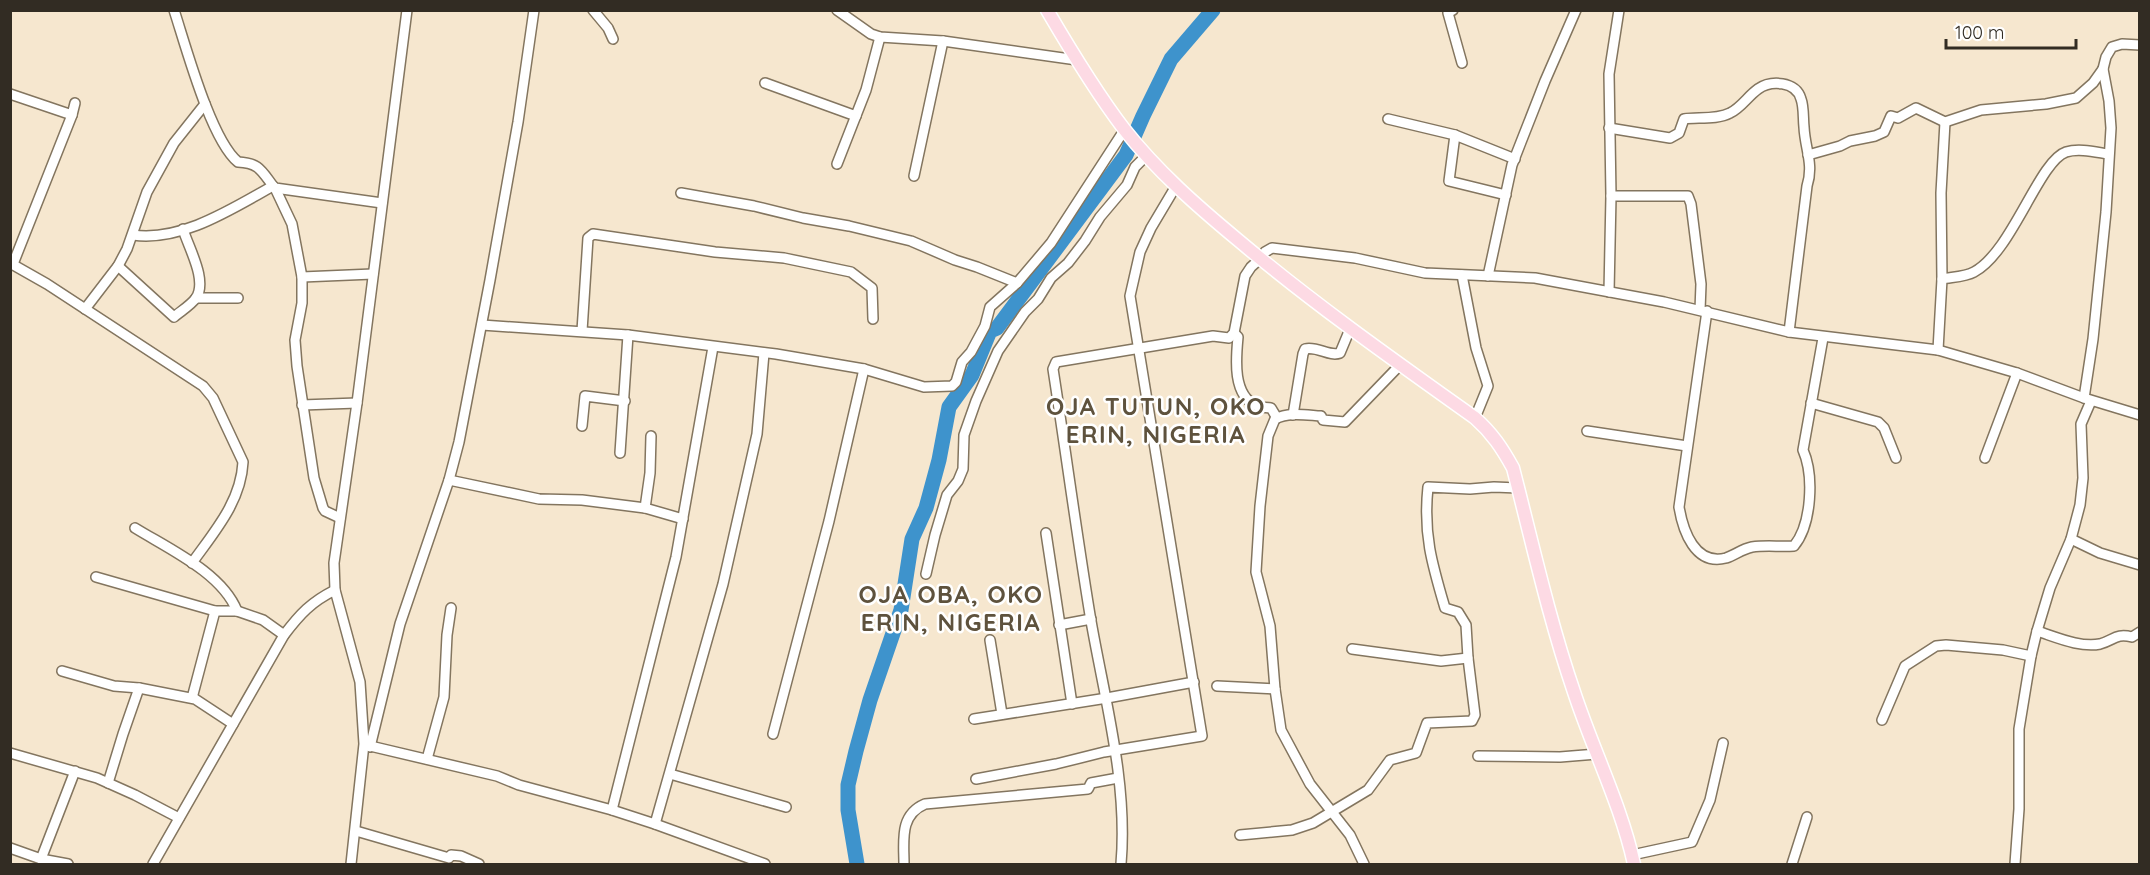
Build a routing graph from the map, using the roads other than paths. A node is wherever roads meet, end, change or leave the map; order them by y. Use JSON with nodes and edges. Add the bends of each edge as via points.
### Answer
{"nodes":[{"id":1,"x":174,"y":10,"type":"edge"},
{"id":2,"x":407,"y":10,"type":"edge"},
{"id":3,"x":534,"y":10,"type":"edge"},
{"id":4,"x":593,"y":10,"type":"edge"},
{"id":5,"x":837,"y":10,"type":"edge"},
{"id":6,"x":1047,"y":10,"type":"edge"},
{"id":7,"x":1453,"y":10,"type":"edge"},
{"id":8,"x":1576,"y":10,"type":"edge"},
{"id":9,"x":1619,"y":10,"type":"edge"},
{"id":10,"x":880,"y":37,"type":"junction"},
{"id":11,"x":613,"y":39,"type":"dead end"},
{"id":12,"x":944,"y":41,"type":"junction"},
{"id":13,"x":2139,"y":45,"type":"edge"},
{"id":14,"x":1077,"y":60,"type":"junction"},
{"id":15,"x":1462,"y":63,"type":"dead end"},
{"id":16,"x":2103,"y":69,"type":"junction"},
{"id":17,"x":765,"y":83,"type":"dead end"},
{"id":18,"x":10,"y":93,"type":"edge"},
{"id":19,"x":75,"y":103,"type":"dead end"},
{"id":20,"x":205,"y":104,"type":"junction"},
{"id":21,"x":72,"y":115,"type":"junction"},
{"id":22,"x":856,"y":116,"type":"junction"},
{"id":23,"x":1388,"y":119,"type":"dead end"},
{"id":24,"x":1946,"y":122,"type":"junction"},
{"id":25,"x":1609,"y":128,"type":"junction"},
{"id":26,"x":1127,"y":132,"type":"junction"},
{"id":27,"x":1455,"y":135,"type":"junction"},
{"id":28,"x":2108,"y":154,"type":"junction"},
{"id":29,"x":1147,"y":155,"type":"junction"},
{"id":30,"x":1808,"y":155,"type":"junction"},
{"id":31,"x":1515,"y":159,"type":"junction"},
{"id":32,"x":837,"y":164,"type":"dead end"},
{"id":33,"x":914,"y":176,"type":"dead end"},
{"id":34,"x":1176,"y":186,"type":"junction"},
{"id":35,"x":274,"y":187,"type":"junction"},
{"id":36,"x":681,"y":193,"type":"dead end"},
{"id":37,"x":1506,"y":195,"type":"junction"},
{"id":38,"x":1611,"y":196,"type":"junction"},
{"id":39,"x":382,"y":203,"type":"junction"},
{"id":40,"x":183,"y":229,"type":"junction"},
{"id":41,"x":133,"y":235,"type":"junction"},
{"id":42,"x":1260,"y":259,"type":"junction"},
{"id":43,"x":12,"y":263,"type":"edge"},
{"id":44,"x":118,"y":266,"type":"junction"},
{"id":45,"x":373,"y":274,"type":"junction"},
{"id":46,"x":1462,"y":275,"type":"junction"},
{"id":47,"x":1488,"y":276,"type":"junction"},
{"id":48,"x":302,"y":277,"type":"junction"},
{"id":49,"x":1942,"y":279,"type":"junction"},
{"id":50,"x":1017,"y":283,"type":"junction"},
{"id":51,"x":1609,"y":292,"type":"junction"},
{"id":52,"x":196,"y":298,"type":"junction"},
{"id":53,"x":238,"y":298,"type":"dead end"},
{"id":54,"x":85,"y":309,"type":"junction"},
{"id":55,"x":1703,"y":310,"type":"junction"},
{"id":56,"x":873,"y":319,"type":"dead end"},
{"id":57,"x":482,"y":325,"type":"junction"},
{"id":58,"x":1350,"y":329,"type":"junction"},
{"id":59,"x":582,"y":331,"type":"junction"},
{"id":60,"x":1789,"y":332,"type":"junction"},
{"id":61,"x":1234,"y":333,"type":"junction"},
{"id":62,"x":628,"y":335,"type":"junction"},
{"id":63,"x":1822,"y":338,"type":"junction"},
{"id":64,"x":713,"y":347,"type":"junction"},
{"id":65,"x":1138,"y":348,"type":"junction"},
{"id":66,"x":1938,"y":350,"type":"junction"},
{"id":67,"x":764,"y":353,"type":"junction"},
{"id":68,"x":1400,"y":364,"type":"junction"},
{"id":69,"x":864,"y":369,"type":"junction"},
{"id":70,"x":2018,"y":373,"type":"junction"},
{"id":71,"x":2088,"y":400,"type":"junction"},
{"id":72,"x":625,"y":401,"type":"junction"},
{"id":73,"x":357,"y":403,"type":"junction"},
{"id":74,"x":1811,"y":403,"type":"junction"},
{"id":75,"x":302,"y":405,"type":"junction"},
{"id":76,"x":1293,"y":415,"type":"junction"},
{"id":77,"x":2139,"y":415,"type":"edge"},
{"id":78,"x":1277,"y":418,"type":"junction"},
{"id":79,"x":1475,"y":418,"type":"junction"},
{"id":80,"x":582,"y":426,"type":"dead end"},
{"id":81,"x":1587,"y":430,"type":"dead end"},
{"id":82,"x":651,"y":436,"type":"dead end"},
{"id":83,"x":1687,"y":446,"type":"junction"},
{"id":84,"x":620,"y":453,"type":"dead end"},
{"id":85,"x":1896,"y":458,"type":"dead end"},
{"id":86,"x":1985,"y":458,"type":"dead end"},
{"id":87,"x":449,"y":480,"type":"junction"},
{"id":88,"x":1518,"y":488,"type":"junction"},
{"id":89,"x":645,"y":508,"type":"junction"},
{"id":90,"x":340,"y":518,"type":"junction"},
{"id":91,"x":683,"y":519,"type":"junction"},
{"id":92,"x":135,"y":528,"type":"dead end"},
{"id":93,"x":1046,"y":533,"type":"dead end"},
{"id":94,"x":2071,"y":539,"type":"junction"},
{"id":95,"x":192,"y":563,"type":"junction"},
{"id":96,"x":2139,"y":565,"type":"edge"},
{"id":97,"x":926,"y":574,"type":"dead end"},
{"id":98,"x":96,"y":577,"type":"dead end"},
{"id":99,"x":335,"y":590,"type":"junction"},
{"id":100,"x":451,"y":608,"type":"dead end"},
{"id":101,"x":215,"y":611,"type":"junction"},
{"id":102,"x":237,"y":611,"type":"junction"},
{"id":103,"x":1091,"y":620,"type":"junction"},
{"id":104,"x":1059,"y":625,"type":"junction"},
{"id":105,"x":2037,"y":631,"type":"junction"},
{"id":106,"x":2139,"y":632,"type":"edge"},
{"id":107,"x":284,"y":635,"type":"junction"},
{"id":108,"x":990,"y":640,"type":"dead end"},
{"id":109,"x":1352,"y":649,"type":"dead end"},
{"id":110,"x":2031,"y":656,"type":"junction"},
{"id":111,"x":1468,"y":658,"type":"junction"},
{"id":112,"x":62,"y":671,"type":"dead end"},
{"id":113,"x":1194,"y":682,"type":"junction"},
{"id":114,"x":1217,"y":686,"type":"dead end"},
{"id":115,"x":139,"y":688,"type":"junction"},
{"id":116,"x":1275,"y":689,"type":"junction"},
{"id":117,"x":192,"y":698,"type":"junction"},
{"id":118,"x":1107,"y":698,"type":"junction"},
{"id":119,"x":1072,"y":704,"type":"junction"},
{"id":120,"x":1002,"y":714,"type":"junction"},
{"id":121,"x":975,"y":719,"type":"dead end"},
{"id":122,"x":1882,"y":720,"type":"dead end"},
{"id":123,"x":233,"y":724,"type":"junction"},
{"id":124,"x":773,"y":734,"type":"dead end"},
{"id":125,"x":1723,"y":743,"type":"dead end"},
{"id":126,"x":367,"y":746,"type":"junction"},
{"id":127,"x":1116,"y":751,"type":"junction"},
{"id":128,"x":10,"y":753,"type":"edge"},
{"id":129,"x":1597,"y":754,"type":"junction"},
{"id":130,"x":1478,"y":756,"type":"dead end"},
{"id":131,"x":427,"y":759,"type":"junction"},
{"id":132,"x":75,"y":771,"type":"junction"},
{"id":133,"x":670,"y":774,"type":"junction"},
{"id":134,"x":1118,"y":778,"type":"junction"},
{"id":135,"x":976,"y":779,"type":"dead end"},
{"id":136,"x":108,"y":783,"type":"junction"},
{"id":137,"x":786,"y":807,"type":"dead end"},
{"id":138,"x":612,"y":810,"type":"junction"},
{"id":139,"x":1332,"y":812,"type":"junction"},
{"id":140,"x":1807,"y":817,"type":"dead end"},
{"id":141,"x":179,"y":818,"type":"junction"},
{"id":142,"x":655,"y":824,"type":"junction"},
{"id":143,"x":356,"y":831,"type":"junction"},
{"id":144,"x":1240,"y":835,"type":"dead end"},
{"id":145,"x":10,"y":848,"type":"edge"},
{"id":146,"x":40,"y":859,"type":"junction"},
{"id":147,"x":1633,"y":860,"type":"edge"},
{"id":148,"x":68,"y":864,"type":"edge"},
{"id":149,"x":153,"y":864,"type":"edge"},
{"id":150,"x":351,"y":864,"type":"edge"},
{"id":151,"x":479,"y":864,"type":"edge"},
{"id":152,"x":765,"y":864,"type":"edge"},
{"id":153,"x":904,"y":864,"type":"edge"},
{"id":154,"x":1121,"y":864,"type":"edge"},
{"id":155,"x":1364,"y":864,"type":"edge"},
{"id":156,"x":1792,"y":864,"type":"edge"},
{"id":157,"x":2015,"y":864,"type":"edge"}],
"edges":[{"from":1,"to":20,"type":"street"},
{"from":2,"to":39,"type":"street"},
{"from":3,"to":57,"type":"street"},
{"from":4,"to":11,"type":"street"},
{"from":5,"to":10,"type":"street"},
{"from":6,"to":14,"type":"main road"},
{"from":7,"to":15,"type":"street","via":[[1448,13]]},
{"from":8,"to":31,"type":"street"},
{"from":9,"to":25,"type":"street","via":[[1609,74]]},
{"from":10,"to":12,"type":"street"},
{"from":10,"to":22,"type":"street"},
{"from":12,"to":14,"type":"street"},
{"from":12,"to":33,"type":"street"},
{"from":13,"to":16,"type":"street","via":[[2112,47]]},
{"from":14,"to":26,"type":"main road"},
{"from":16,"to":24,"type":"street","via":[[2076,98],[1981,110]]},
{"from":16,"to":28,"type":"street","via":[[2109,101]]},
{"from":17,"to":22,"type":"street"},
{"from":18,"to":21,"type":"street"},
{"from":19,"to":21,"type":"street"},
{"from":20,"to":35,"type":"street","via":[[233,158],[253,163]]},
{"from":20,"to":41,"type":"street","via":[[174,143],[147,192]]},
{"from":21,"to":43,"type":"street"},
{"from":22,"to":32,"type":"street"},
{"from":23,"to":27,"type":"street"},
{"from":24,"to":30,"type":"street","via":[[1916,108],[1898,118],[1891,116],[1884,132],[1875,136]]},
{"from":24,"to":49,"type":"street","via":[[1941,193]]},
{"from":25,"to":30,"type":"street","via":[[1675,136],[1684,119],[1730,113],[1758,89],[1779,83],[1794,88],[1802,100]]},
{"from":25,"to":38,"type":"street"},
{"from":26,"to":29,"type":"main road"},
{"from":26,"to":50,"type":"street","via":[[1050,243]]},
{"from":27,"to":31,"type":"street"},
{"from":27,"to":37,"type":"street","via":[[1449,181]]},
{"from":28,"to":49,"type":"street","via":[[2076,151],[2054,161],[1986,264],[1972,273]]},
{"from":28,"to":71,"type":"street"},
{"from":29,"to":34,"type":"main road"},
{"from":29,"to":97,"type":"street","via":[[1068,264],[1051,278],[998,351],[964,435],[963,468],[947,495]]},
{"from":30,"to":60,"type":"street","via":[[1811,173]]},
{"from":31,"to":37,"type":"street"},
{"from":34,"to":42,"type":"main road"},
{"from":34,"to":65,"type":"street","via":[[1140,252],[1130,296]]},
{"from":35,"to":39,"type":"street"},
{"from":35,"to":40,"type":"street","via":[[205,224]]},
{"from":35,"to":48,"type":"street","via":[[292,224]]},
{"from":36,"to":50,"type":"street","via":[[911,241]]},
{"from":37,"to":47,"type":"street"},
{"from":38,"to":51,"type":"street"},
{"from":38,"to":55,"type":"street","via":[[1688,196]]},
{"from":39,"to":45,"type":"street"},
{"from":40,"to":41,"type":"street"},
{"from":40,"to":52,"type":"street","via":[[196,260],[200,290]]},
{"from":41,"to":44,"type":"street"},
{"from":42,"to":46,"type":"street","via":[[1272,248],[1297,249],[1425,273]]},
{"from":42,"to":58,"type":"main road"},
{"from":42,"to":61,"type":"street","via":[[1245,276]]},
{"from":43,"to":54,"type":"street"},
{"from":44,"to":52,"type":"street","via":[[174,317]]},
{"from":44,"to":54,"type":"street"},
{"from":45,"to":48,"type":"street"},
{"from":45,"to":73,"type":"street"},
{"from":46,"to":47,"type":"street"},
{"from":46,"to":79,"type":"street","via":[[1476,348],[1488,386]]},
{"from":47,"to":51,"type":"street","via":[[1535,278]]},
{"from":48,"to":75,"type":"street","via":[[295,340]]},
{"from":49,"to":66,"type":"street"},
{"from":50,"to":69,"type":"street","via":[[990,307],[985,326],[960,364],[952,386],[924,387]]},
{"from":51,"to":55,"type":"street"},
{"from":52,"to":53,"type":"street"},
{"from":54,"to":95,"type":"street","via":[[202,386],[213,398],[243,462],[234,502]]},
{"from":55,"to":60,"type":"street"},
{"from":55,"to":83,"type":"street"},
{"from":56,"to":59,"type":"street","via":[[872,288],[851,272],[784,258],[592,234],[588,238]]},
{"from":57,"to":59,"type":"street"},
{"from":57,"to":87,"type":"street"},
{"from":58,"to":68,"type":"main road"},
{"from":58,"to":76,"type":"street","via":[[1336,355],[1305,349]]},
{"from":59,"to":62,"type":"street"},
{"from":60,"to":63,"type":"street"},
{"from":61,"to":65,"type":"street","via":[[1229,338],[1213,336]]},
{"from":61,"to":78,"type":"street","via":[[1238,337],[1235,369],[1244,395],[1256,406],[1271,408]]},
{"from":62,"to":64,"type":"street"},
{"from":62,"to":72,"type":"street"},
{"from":63,"to":66,"type":"street"},
{"from":63,"to":74,"type":"street"},
{"from":64,"to":67,"type":"street"},
{"from":64,"to":91,"type":"street"},
{"from":65,"to":103,"type":"street","via":[[1056,362],[1053,369]]},
{"from":65,"to":113,"type":"street"},
{"from":66,"to":70,"type":"street"},
{"from":67,"to":69,"type":"street"},
{"from":67,"to":133,"type":"street","via":[[754,445],[723,584]]},
{"from":68,"to":76,"type":"street","via":[[1345,422]]},
{"from":68,"to":79,"type":"main road"},
{"from":69,"to":124,"type":"street"},
{"from":70,"to":71,"type":"street"},
{"from":70,"to":86,"type":"street"},
{"from":71,"to":77,"type":"street"},
{"from":71,"to":94,"type":"street","via":[[2081,424],[2080,505]]},
{"from":72,"to":80,"type":"street","via":[[585,396]]},
{"from":72,"to":84,"type":"street"},
{"from":73,"to":75,"type":"street"},
{"from":73,"to":90,"type":"street"},
{"from":74,"to":83,"type":"street","via":[[1803,450],[1808,461],[1809,500],[1805,523],[1794,546],[1750,547],[1723,559],[1704,556],[1686,536],[1679,507]]},
{"from":74,"to":85,"type":"street","via":[[1878,422]]},
{"from":75,"to":90,"type":"street","via":[[320,501],[325,511]]},
{"from":76,"to":78,"type":"street"},
{"from":78,"to":116,"type":"street","via":[[1268,436],[1256,572],[1270,626]]},
{"from":79,"to":88,"type":"main road","via":[[1501,444]]},
{"from":81,"to":83,"type":"street"},
{"from":82,"to":89,"type":"street"},
{"from":87,"to":89,"type":"street","via":[[539,499]]},
{"from":87,"to":126,"type":"street","via":[[400,624]]},
{"from":88,"to":111,"type":"street","via":[[1428,487],[1429,555],[1445,608],[1458,612],[1466,625]]},
{"from":88,"to":129,"type":"main road","via":[[1562,655]]},
{"from":89,"to":91,"type":"street"},
{"from":90,"to":99,"type":"street"},
{"from":91,"to":138,"type":"street"},
{"from":92,"to":95,"type":"street"},
{"from":93,"to":104,"type":"street"},
{"from":94,"to":96,"type":"street"},
{"from":94,"to":105,"type":"street"},
{"from":95,"to":102,"type":"street","via":[[222,585]]},
{"from":98,"to":101,"type":"street"},
{"from":99,"to":107,"type":"street","via":[[309,605]]},
{"from":99,"to":126,"type":"street","via":[[360,682]]},
{"from":100,"to":131,"type":"street","via":[[444,697]]},
{"from":101,"to":102,"type":"street"},
{"from":101,"to":117,"type":"street"},
{"from":102,"to":107,"type":"street","via":[[263,620]]},
{"from":103,"to":104,"type":"street"},
{"from":103,"to":118,"type":"street"},
{"from":104,"to":119,"type":"street"},
{"from":105,"to":106,"type":"street","via":[[2075,643],[2098,644]]},
{"from":105,"to":110,"type":"street"},
{"from":107,"to":123,"type":"street"},
{"from":108,"to":120,"type":"street"},
{"from":109,"to":111,"type":"street","via":[[1441,660]]},
{"from":110,"to":122,"type":"street","via":[[2003,650],[1936,646],[1905,666]]},
{"from":110,"to":157,"type":"street","via":[[2019,729]]},
{"from":111,"to":139,"type":"street","via":[[1475,715],[1472,721],[1427,723],[1417,752],[1390,760],[1368,790]]},
{"from":112,"to":115,"type":"street","via":[[114,686]]},
{"from":113,"to":118,"type":"street"},
{"from":113,"to":127,"type":"street","via":[[1202,736]]},
{"from":114,"to":116,"type":"street"},
{"from":115,"to":117,"type":"street"},
{"from":115,"to":136,"type":"street"},
{"from":116,"to":139,"type":"street","via":[[1281,730],[1310,784]]},
{"from":117,"to":123,"type":"street"},
{"from":118,"to":119,"type":"street"},
{"from":118,"to":127,"type":"street"},
{"from":119,"to":120,"type":"street"},
{"from":120,"to":121,"type":"street"},
{"from":123,"to":141,"type":"street"},
{"from":125,"to":147,"type":"street","via":[[1710,800],[1692,842]]},
{"from":126,"to":131,"type":"street"},
{"from":126,"to":143,"type":"street"},
{"from":127,"to":134,"type":"street"},
{"from":127,"to":135,"type":"street"},
{"from":128,"to":132,"type":"street"},
{"from":129,"to":130,"type":"street"},
{"from":129,"to":147,"type":"main road","via":[[1627,832]]},
{"from":131,"to":138,"type":"street"},
{"from":132,"to":136,"type":"street"},
{"from":132,"to":146,"type":"street"},
{"from":133,"to":137,"type":"street"},
{"from":133,"to":142,"type":"street"},
{"from":134,"to":153,"type":"street","via":[[1090,783],[1088,789],[925,804],[914,809],[906,823]]},
{"from":134,"to":154,"type":"street"},
{"from":136,"to":141,"type":"street"},
{"from":138,"to":142,"type":"street"},
{"from":139,"to":144,"type":"street","via":[[1292,830]]},
{"from":139,"to":155,"type":"street"},
{"from":140,"to":156,"type":"street"},
{"from":141,"to":149,"type":"street"},
{"from":142,"to":152,"type":"street"},
{"from":143,"to":150,"type":"street"},
{"from":143,"to":151,"type":"street","via":[[449,858],[461,856]]},
{"from":145,"to":146,"type":"street"},
{"from":146,"to":148,"type":"street"}]}
